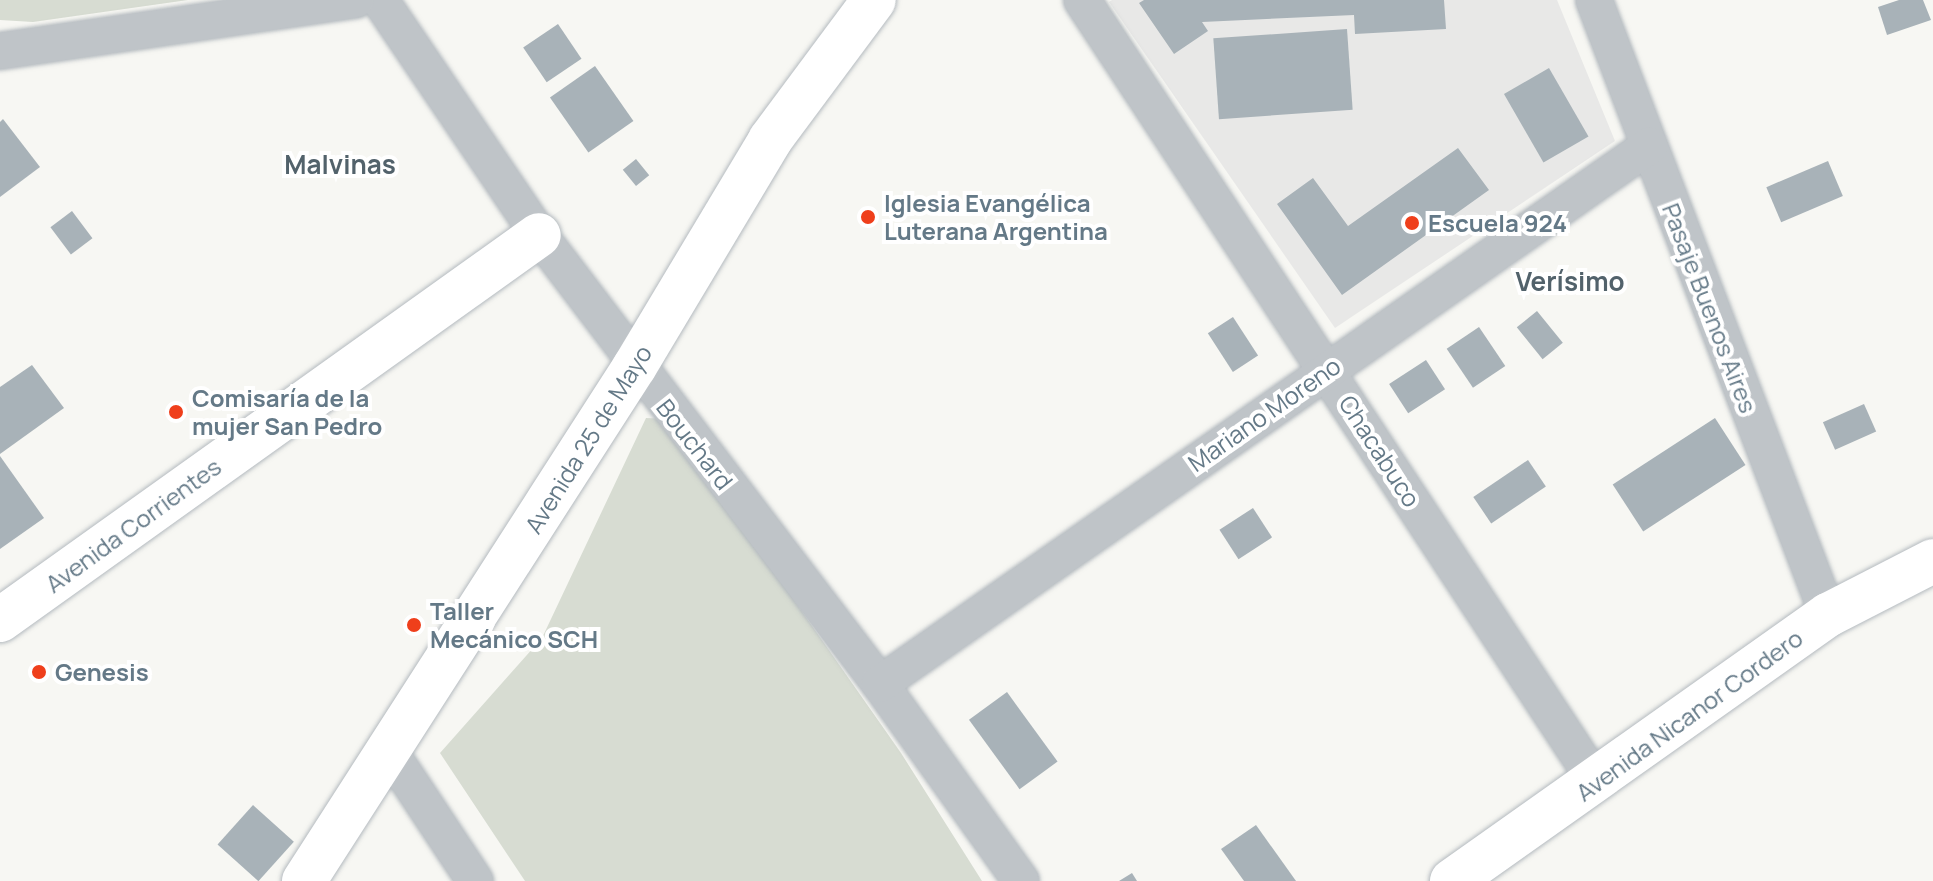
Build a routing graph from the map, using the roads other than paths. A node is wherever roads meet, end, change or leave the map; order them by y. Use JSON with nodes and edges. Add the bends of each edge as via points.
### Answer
{"nodes":[{"id":1,"x":355,"y":0,"type":"edge"},
{"id":2,"x":380,"y":0,"type":"edge"},
{"id":3,"x":874,"y":0,"type":"edge"},
{"id":4,"x":1082,"y":0,"type":"edge"},
{"id":5,"x":1594,"y":0,"type":"edge"},
{"id":6,"x":0,"y":51,"type":"edge"},
{"id":7,"x":1649,"y":146,"type":"junction"},
{"id":8,"x":539,"y":235,"type":"junction"},
{"id":9,"x":635,"y":366,"type":"junction"},
{"id":10,"x":1327,"y":370,"type":"junction"},
{"id":11,"x":1933,"y":561,"type":"edge"},
{"id":12,"x":1828,"y":615,"type":"junction"},
{"id":13,"x":0,"y":620,"type":"edge"},
{"id":14,"x":880,"y":684,"type":"junction"},
{"id":15,"x":389,"y":751,"type":"junction"},
{"id":16,"x":1597,"y":783,"type":"junction"},
{"id":17,"x":304,"y":881,"type":"edge"},
{"id":18,"x":475,"y":881,"type":"edge"},
{"id":19,"x":1021,"y":881,"type":"edge"},
{"id":20,"x":1452,"y":881,"type":"edge"}],
"edges":[{"from":1,"to":6,"type":"street"},
{"from":2,"to":8,"type":"street","name":"Bouchard"},
{"from":3,"to":9,"type":"main road","name":"Avenida 25 de Mayo","via":[[770,140]]},
{"from":4,"to":10,"type":"street","name":"Chacabuco"},
{"from":5,"to":7,"type":"street","name":"Pasaje Buenos Aires"},
{"from":7,"to":10,"type":"street","name":"Mariano Moreno"},
{"from":7,"to":12,"type":"street","name":"Pasaje Buenos Aires"},
{"from":8,"to":9,"type":"street","name":"Bouchard"},
{"from":8,"to":13,"type":"main road","name":"Avenida Corrientes"},
{"from":9,"to":14,"type":"street","name":"Bouchard"},
{"from":9,"to":15,"type":"main road","name":"Avenida 25 de Mayo"},
{"from":10,"to":14,"type":"street","name":"Mariano Moreno"},
{"from":10,"to":16,"type":"street","name":"Chacabuco"},
{"from":11,"to":12,"type":"main road","name":"Avenida Nicanor Cordero"},
{"from":12,"to":16,"type":"main road","name":"Avenida Nicanor Cordero"},
{"from":14,"to":19,"type":"street","name":"Bouchard"},
{"from":15,"to":17,"type":"main road","name":"Avenida 25 de Mayo"},
{"from":15,"to":18,"type":"street"},
{"from":16,"to":20,"type":"main road","name":"Avenida Nicanor Cordero"}]}
